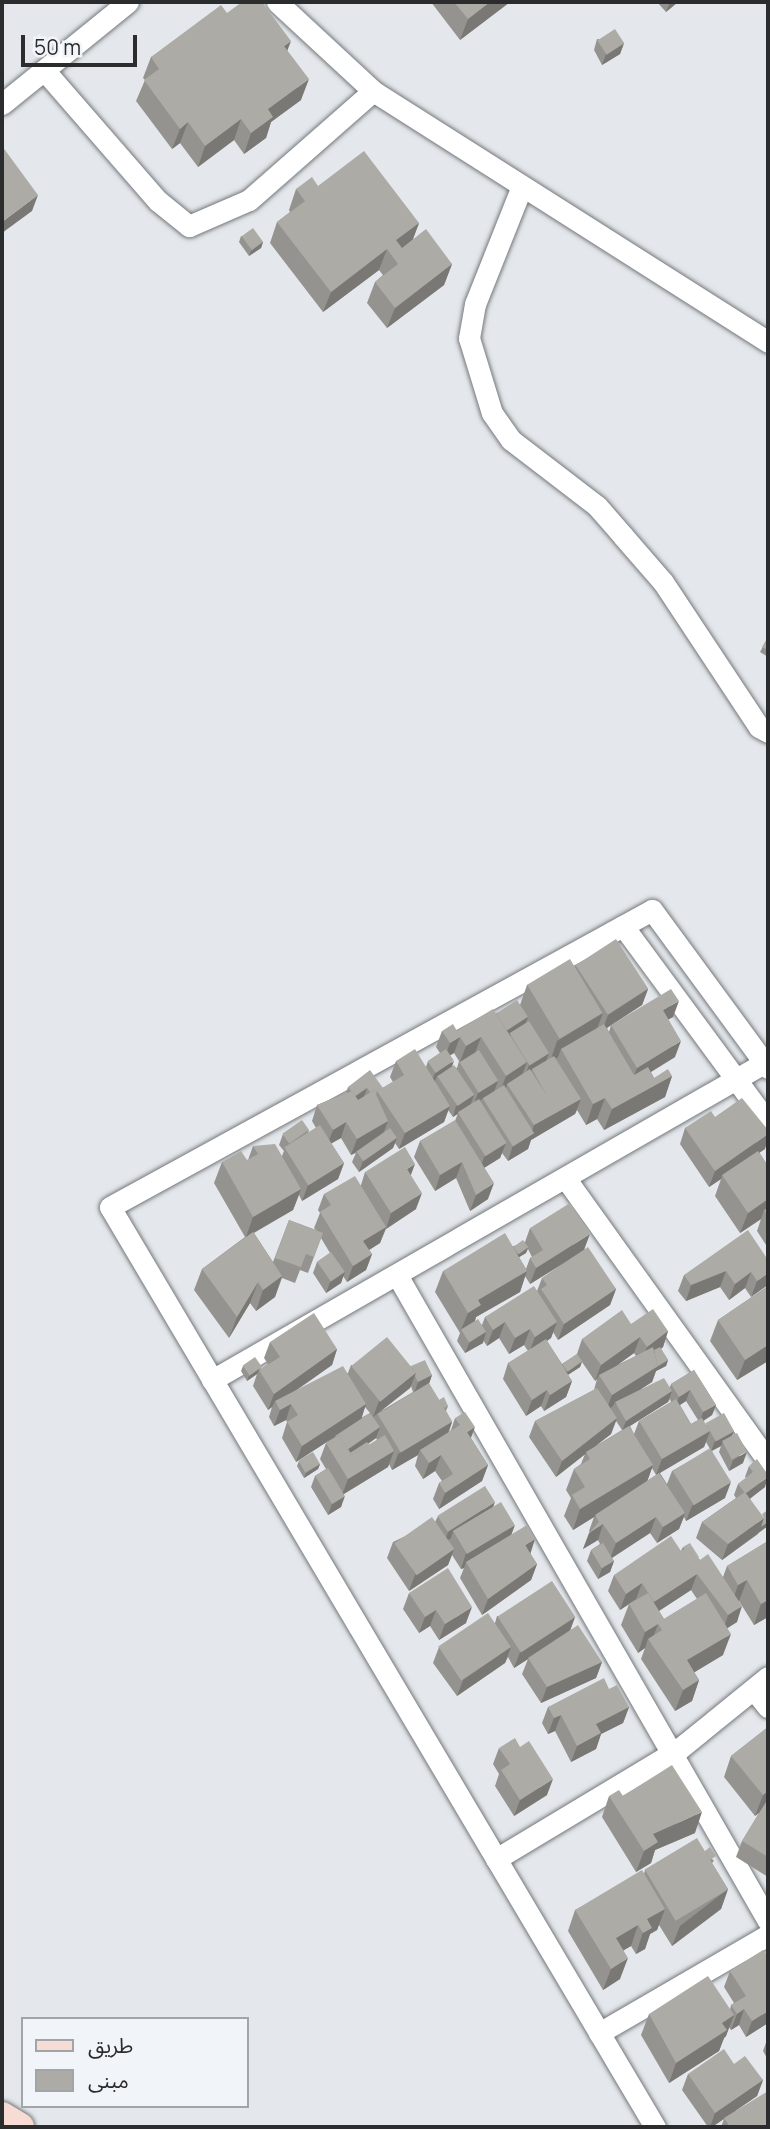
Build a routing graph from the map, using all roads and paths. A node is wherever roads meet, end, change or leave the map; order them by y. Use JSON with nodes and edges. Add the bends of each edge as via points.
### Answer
{"nodes":[{"id":1,"x":128,"y":2,"type":"edge"},
{"id":2,"x":277,"y":2,"type":"edge"},
{"id":3,"x":44,"y":69,"type":"junction"},
{"id":4,"x":373,"y":91,"type":"junction"},
{"id":5,"x":2,"y":104,"type":"edge"},
{"id":6,"x":522,"y":186,"type":"junction"},
{"id":7,"x":768,"y":342,"type":"edge"},
{"id":8,"x":768,"y":732,"type":"edge"},
{"id":9,"x":623,"y":926,"type":"junction"},
{"id":10,"x":766,"y":1066,"type":"edge"},
{"id":11,"x":737,"y":1082,"type":"junction"},
{"id":12,"x":768,"y":1123,"type":"edge"},
{"id":13,"x":566,"y":1179,"type":"junction"},
{"id":14,"x":397,"y":1275,"type":"junction"},
{"id":15,"x":212,"y":1380,"type":"junction"},
{"id":16,"x":768,"y":1461,"type":"edge"},
{"id":17,"x":761,"y":1684,"type":"edge"},
{"id":18,"x":768,"y":1707,"type":"edge"},
{"id":19,"x":670,"y":1755,"type":"junction"},
{"id":20,"x":496,"y":1859,"type":"junction"},
{"id":21,"x":768,"y":1921,"type":"edge"},
{"id":22,"x":768,"y":1935,"type":"edge"},
{"id":23,"x":599,"y":2033,"type":"junction"},
{"id":24,"x":2,"y":2116,"type":"edge"},
{"id":25,"x":20,"y":2127,"type":"edge"},
{"id":26,"x":655,"y":2127,"type":"edge"}],
"edges":[{"from":1,"to":3,"type":"street"},
{"from":2,"to":4,"type":"street"},
{"from":3,"to":4,"type":"street","via":[[158,201],[189,226],[249,200]]},
{"from":3,"to":5,"type":"street"},
{"from":4,"to":6,"type":"street"},
{"from":6,"to":7,"type":"street"},
{"from":6,"to":8,"type":"street","via":[[475,304],[470,338],[492,413],[511,440],[597,506],[623,536]]},
{"from":9,"to":10,"type":"street","via":[[652,910]]},
{"from":9,"to":11,"type":"street"},
{"from":9,"to":15,"type":"street","via":[[110,1208]]},
{"from":10,"to":11,"type":"street"},
{"from":11,"to":12,"type":"street"},
{"from":11,"to":13,"type":"street"},
{"from":13,"to":14,"type":"street"},
{"from":13,"to":16,"type":"street"},
{"from":14,"to":15,"type":"street"},
{"from":14,"to":19,"type":"street"},
{"from":15,"to":20,"type":"street"},
{"from":17,"to":18,"type":"street"},
{"from":17,"to":19,"type":"street"},
{"from":19,"to":20,"type":"street"},
{"from":19,"to":21,"type":"street"},
{"from":20,"to":23,"type":"street"},
{"from":22,"to":23,"type":"street"},
{"from":23,"to":26,"type":"street"},
{"from":24,"to":25,"type":"main road"}]}
